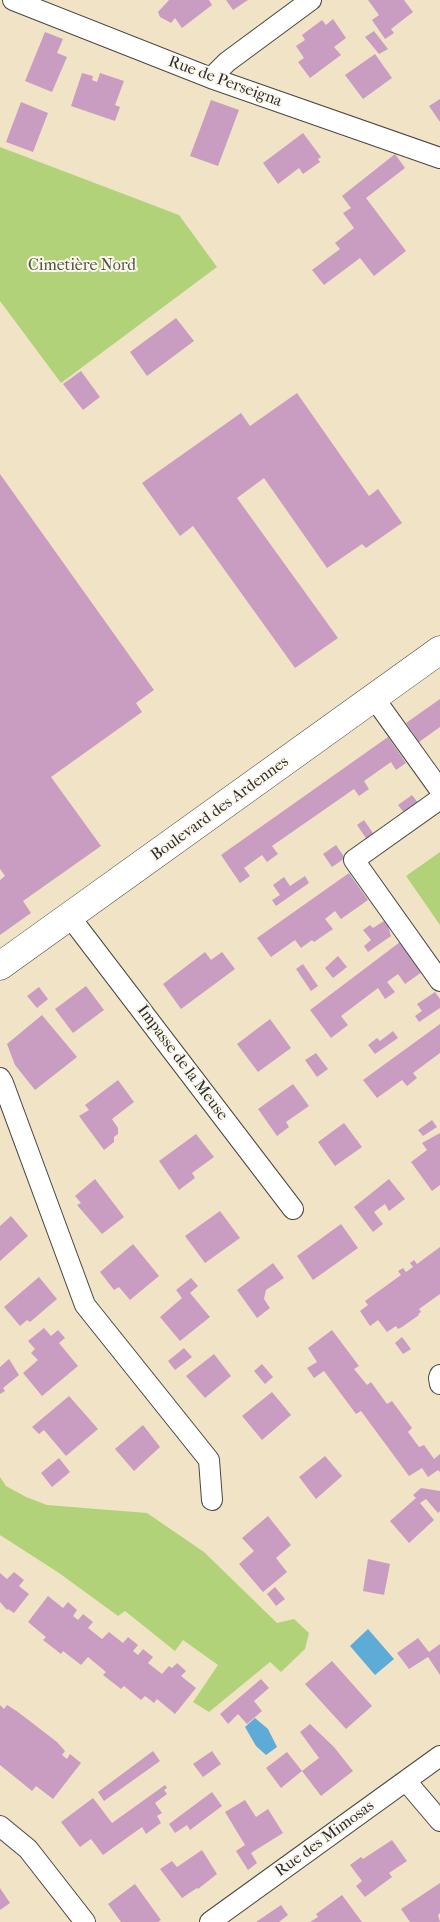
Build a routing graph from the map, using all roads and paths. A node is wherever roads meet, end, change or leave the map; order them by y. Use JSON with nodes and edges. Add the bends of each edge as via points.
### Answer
{"nodes":[{"id":1,"x":13,"y":0,"type":"edge"},
{"id":2,"x":311,"y":0,"type":"edge"},
{"id":3,"x":211,"y":78,"type":"junction"},
{"id":4,"x":440,"y":158,"type":"edge"},
{"id":5,"x":440,"y":650,"type":"edge"},
{"id":6,"x":374,"y":698,"type":"junction"},
{"id":7,"x":440,"y":790,"type":"edge"},
{"id":8,"x":440,"y":799,"type":"edge"},
{"id":9,"x":70,"y":916,"type":"junction"},
{"id":10,"x":0,"y":966,"type":"edge"},
{"id":11,"x":440,"y":981,"type":"edge"},
{"id":12,"x":0,"y":1078,"type":"edge"},
{"id":13,"x":294,"y":1209,"type":"dead end"},
{"id":14,"x":440,"y":1375,"type":"edge"},
{"id":15,"x":440,"y":1384,"type":"edge"},
{"id":16,"x":212,"y":1500,"type":"dead end"},
{"id":17,"x":440,"y":1756,"type":"edge"},
{"id":18,"x":406,"y":1781,"type":"junction"},
{"id":19,"x":440,"y":1821,"type":"edge"},
{"id":20,"x":0,"y":1826,"type":"edge"},
{"id":21,"x":85,"y":1922,"type":"edge"},
{"id":22,"x":210,"y":1922,"type":"edge"}],
"edges":[{"from":1,"to":3,"type":"street","name":"Rue de Perseigna"},
{"from":2,"to":3,"type":"street","via":[[227,62]]},
{"from":3,"to":4,"type":"street","name":"Rue de Perseigna"},
{"from":5,"to":6,"type":"main road","name":"Boulevard des Ardennes"},
{"from":6,"to":7,"type":"street"},
{"from":6,"to":9,"type":"main road","name":"Boulevard des Ardennes"},
{"from":8,"to":11,"type":"street","via":[[354,860]]},
{"from":9,"to":10,"type":"main road","name":"Boulevard des Ardennes"},
{"from":9,"to":13,"type":"street","name":"Impasse de la Meuse"},
{"from":12,"to":16,"type":"street","via":[[85,1306],[209,1460]]},
{"from":14,"to":15,"type":"street"},
{"from":17,"to":18,"type":"street","name":"Rue des Mimosas"},
{"from":18,"to":19,"type":"street"},
{"from":18,"to":22,"type":"street","name":"Rue des Mimosas"},
{"from":20,"to":21,"type":"street","via":[[28,1849]]}]}
